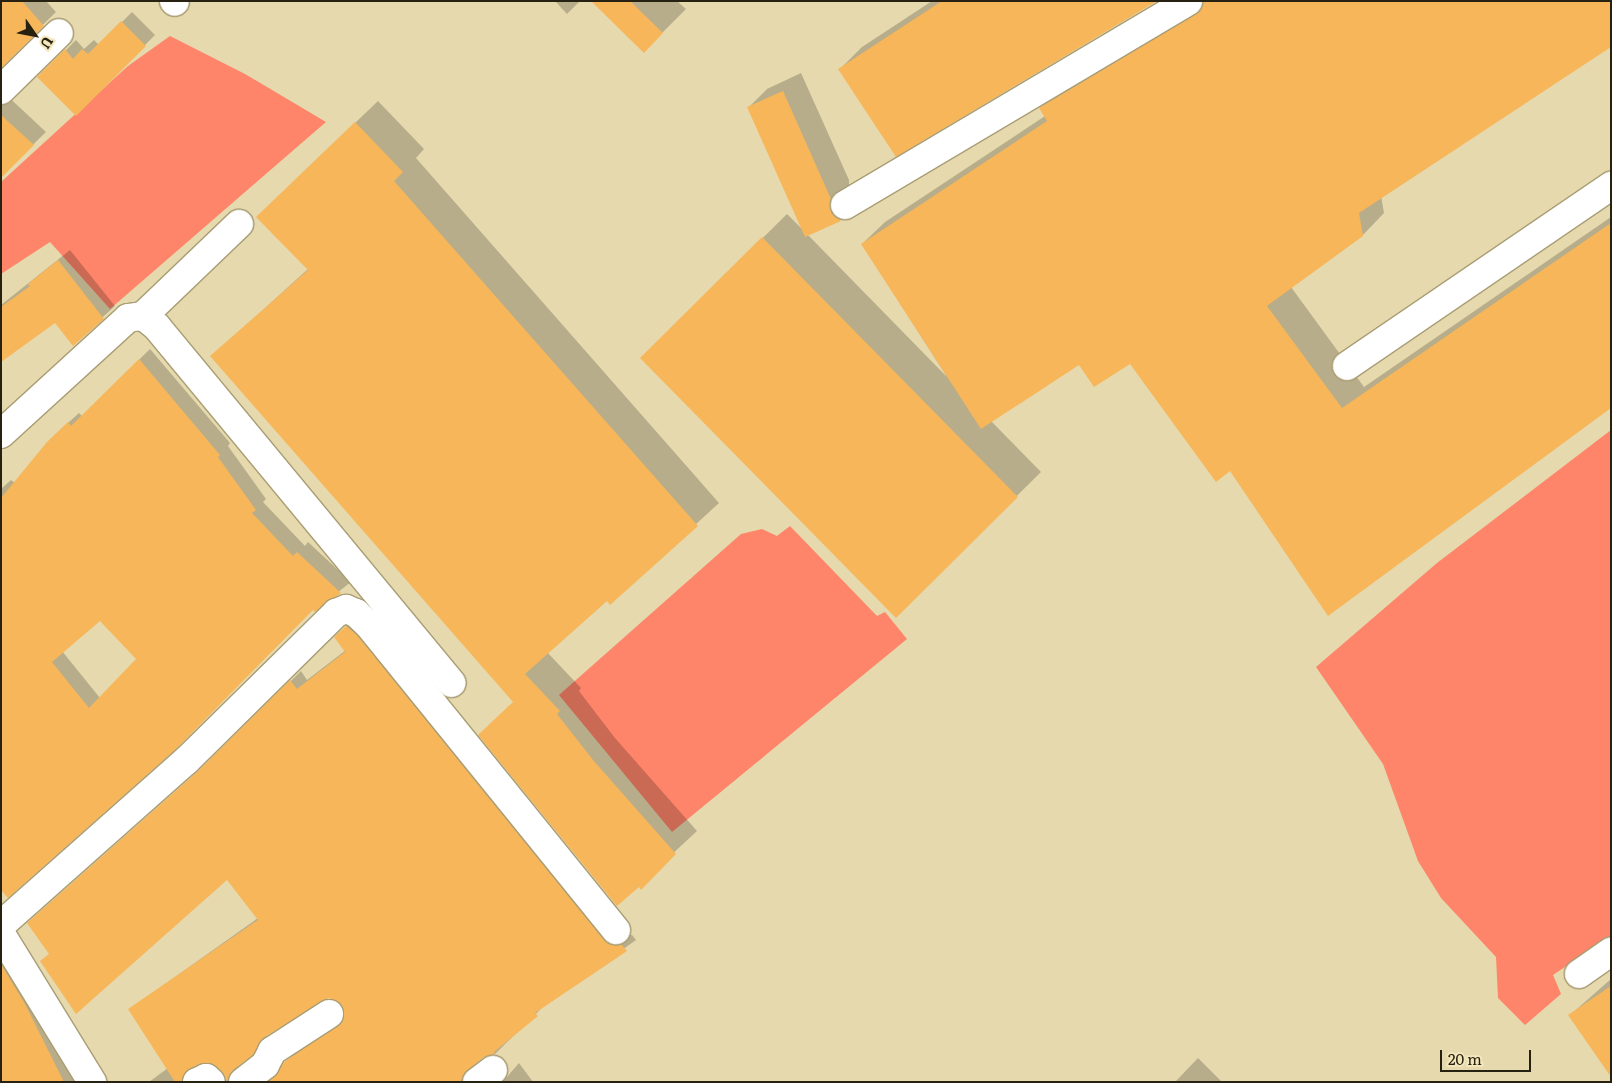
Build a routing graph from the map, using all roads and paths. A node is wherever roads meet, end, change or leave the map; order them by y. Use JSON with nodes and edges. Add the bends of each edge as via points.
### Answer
{"nodes":[{"id":1,"x":1188,"y":1,"type":"edge"},
{"id":2,"x":59,"y":33,"type":"dead end"},
{"id":3,"x":1,"y":90,"type":"edge"},
{"id":4,"x":1611,"y":186,"type":"edge"},
{"id":5,"x":845,"y":204,"type":"dead end"},
{"id":6,"x":239,"y":224,"type":"dead end"},
{"id":7,"x":143,"y":316,"type":"junction"},
{"id":8,"x":1347,"y":366,"type":"dead end"},
{"id":9,"x":1,"y":434,"type":"edge"},
{"id":10,"x":451,"y":683,"type":"dead end"},
{"id":11,"x":1,"y":925,"type":"edge"},
{"id":12,"x":616,"y":930,"type":"dead end"},
{"id":13,"x":1,"y":934,"type":"edge"},
{"id":14,"x":1611,"y":952,"type":"edge"},
{"id":15,"x":1579,"y":974,"type":"dead end"},
{"id":16,"x":329,"y":1014,"type":"dead end"},
{"id":17,"x":92,"y":1082,"type":"edge"},
{"id":18,"x":197,"y":1082,"type":"edge"},
{"id":19,"x":211,"y":1082,"type":"edge"},
{"id":20,"x":243,"y":1082,"type":"edge"}],
"edges":[{"from":1,"to":5,"type":"street"},
{"from":2,"to":3,"type":"street"},
{"from":4,"to":8,"type":"street"},
{"from":6,"to":7,"type":"street"},
{"from":7,"to":9,"type":"street","via":[[128,318]]},
{"from":7,"to":10,"type":"street","via":[[157,327]]},
{"from":11,"to":12,"type":"street","via":[[186,761],[336,613],[346,609],[368,624]]},
{"from":13,"to":17,"type":"street"},
{"from":14,"to":15,"type":"street"},
{"from":16,"to":20,"type":"street","via":[[272,1051],[265,1065]]},
{"from":18,"to":19,"type":"street","via":[[206,1078]]}]}
